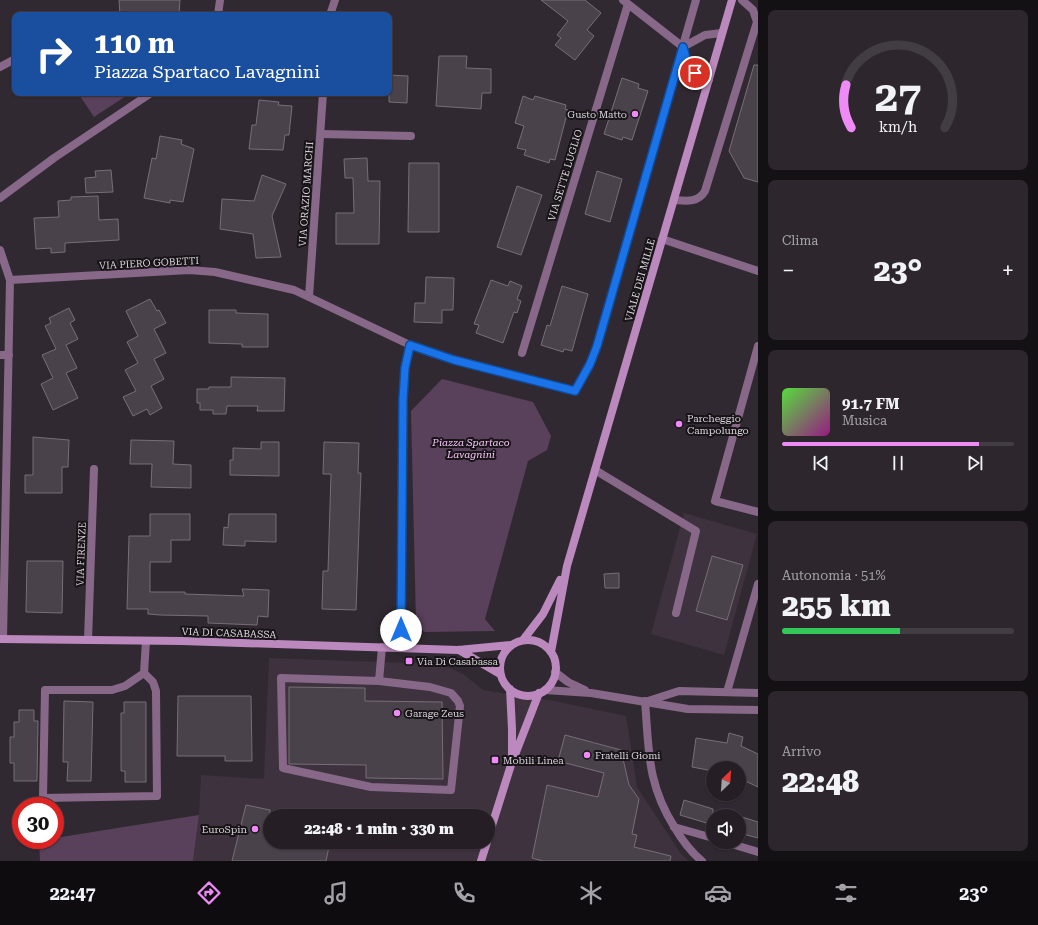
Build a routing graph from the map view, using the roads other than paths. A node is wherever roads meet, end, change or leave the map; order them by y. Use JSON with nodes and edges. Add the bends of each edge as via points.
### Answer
{"nodes":[{"id":1,"x":220,"y":0,"type":"edge"},
{"id":2,"x":335,"y":0,"type":"edge"},
{"id":3,"x":696,"y":0,"type":"edge"},
{"id":4,"x":732,"y":0,"type":"edge"},
{"id":5,"x":742,"y":0,"type":"edge"},
{"id":6,"x":626,"y":2,"type":"edge"},
{"id":7,"x":218,"y":12,"type":"edge"},
{"id":8,"x":331,"y":12,"type":"edge"},
{"id":9,"x":722,"y":33,"type":"junction"},
{"id":10,"x":683,"y":47,"type":"junction"},
{"id":11,"x":12,"y":61,"type":"edge"},
{"id":12,"x":0,"y":67,"type":"edge"},
{"id":13,"x":709,"y":80,"type":"junction"},
{"id":14,"x":147,"y":96,"type":"edge"},
{"id":15,"x":323,"y":96,"type":"edge"},
{"id":16,"x":320,"y":134,"type":"junction"},
{"id":17,"x":411,"y":136,"type":"dead end"},
{"id":18,"x":0,"y":198,"type":"edge"},
{"id":19,"x":674,"y":200,"type":"junction"},
{"id":20,"x":662,"y":240,"type":"junction"},
{"id":21,"x":0,"y":250,"type":"edge"},
{"id":22,"x":758,"y":271,"type":"edge"},
{"id":23,"x":10,"y":280,"type":"junction"},
{"id":24,"x":309,"y":296,"type":"junction"},
{"id":25,"x":410,"y":345,"type":"junction"},
{"id":26,"x":758,"y":346,"type":"edge"},
{"id":27,"x":522,"y":353,"type":"dead end"},
{"id":28,"x":0,"y":355,"type":"edge"},
{"id":29,"x":9,"y":355,"type":"junction"},
{"id":30,"x":94,"y":469,"type":"dead end"},
{"id":31,"x":595,"y":470,"type":"junction"},
{"id":32,"x":758,"y":512,"type":"edge"},
{"id":33,"x":567,"y":566,"type":"junction"},
{"id":34,"x":758,"y":584,"type":"edge"},
{"id":35,"x":676,"y":613,"type":"dead end"},
{"id":36,"x":2,"y":639,"type":"edge"},
{"id":37,"x":88,"y":640,"type":"junction"},
{"id":38,"x":523,"y":640,"type":"junction"},
{"id":39,"x":146,"y":641,"type":"junction"},
{"id":40,"x":511,"y":645,"type":"junction"},
{"id":41,"x":382,"y":647,"type":"junction"},
{"id":42,"x":401,"y":648,"type":"junction"},
{"id":43,"x":458,"y":650,"type":"junction"},
{"id":44,"x":551,"y":652,"type":"junction"},
{"id":45,"x":555,"y":672,"type":"junction"},
{"id":46,"x":144,"y":673,"type":"junction"},
{"id":47,"x":500,"y":674,"type":"junction"},
{"id":48,"x":379,"y":681,"type":"junction"},
{"id":49,"x":510,"y":690,"type":"junction"},
{"id":50,"x":542,"y":692,"type":"junction"},
{"id":51,"x":727,"y":692,"type":"junction"},
{"id":52,"x":591,"y":693,"type":"junction"},
{"id":53,"x":758,"y":693,"type":"edge"},
{"id":54,"x":645,"y":702,"type":"junction"},
{"id":55,"x":758,"y":710,"type":"edge"},
{"id":56,"x":511,"y":765,"type":"junction"},
{"id":57,"x":495,"y":816,"type":"edge"},
{"id":58,"x":674,"y":827,"type":"junction"},
{"id":59,"x":706,"y":836,"type":"edge"},
{"id":60,"x":746,"y":848,"type":"edge"},
{"id":61,"x":485,"y":849,"type":"edge"},
{"id":62,"x":758,"y":852,"type":"edge"},
{"id":63,"x":481,"y":861,"type":"edge"},
{"id":64,"x":702,"y":861,"type":"edge"}],
"edges":[{"from":1,"to":7,"type":"street"},
{"from":2,"to":8,"type":"street"},
{"from":3,"to":10,"type":"street"},
{"from":4,"to":9,"type":"main road","name":"VIALE DEI MILLE"},
{"from":5,"to":19,"type":"street","via":[[753,10],[757,22],[705,191],[699,198],[691,201]]},
{"from":6,"to":10,"type":"street"},
{"from":6,"to":27,"type":"street","name":"VIA SETTE LUGLIO"},
{"from":9,"to":10,"type":"street","via":[[705,35]]},
{"from":9,"to":13,"type":"main road","name":"VIALE DEI MILLE"},
{"from":10,"to":13,"type":"street","via":[[692,71]]},
{"from":10,"to":25,"type":"street","via":[[597,346],[575,391],[454,360]]},
{"from":11,"to":12,"type":"street"},
{"from":13,"to":19,"type":"main road","name":"VIALE DEI MILLE"},
{"from":14,"to":18,"type":"street"},
{"from":15,"to":16,"type":"street","name":"VIA ORAZIO MARCHI"},
{"from":16,"to":17,"type":"street"},
{"from":16,"to":24,"type":"street","name":"VIA ORAZIO MARCHI"},
{"from":19,"to":20,"type":"main road","name":"VIALE DEI MILLE"},
{"from":20,"to":22,"type":"street"},
{"from":20,"to":31,"type":"main road","name":"VIALE DEI MILLE"},
{"from":21,"to":23,"type":"street"},
{"from":23,"to":24,"type":"street","name":"VIA PIERO GOBETTI","via":[[202,270],[283,287]]},
{"from":23,"to":29,"type":"street"},
{"from":24,"to":25,"type":"street"},
{"from":25,"to":42,"type":"street","via":[[405,368],[403,399]]},
{"from":26,"to":32,"type":"street","via":[[715,500]]},
{"from":28,"to":29,"type":"street"},
{"from":29,"to":36,"type":"street"},
{"from":30,"to":37,"type":"street","name":"VIA FIRENZE"},
{"from":31,"to":33,"type":"main road","name":"VIALE DEI MILLE"},
{"from":31,"to":35,"type":"street","via":[[696,531]]},
{"from":33,"to":38,"type":"main road","name":"VIALE DEI MILLE","via":[[543,614]]},
{"from":33,"to":44,"type":"main road","name":"VIALE DEI MILLE"},
{"from":34,"to":51,"type":"street"},
{"from":36,"to":37,"type":"main road","name":"VIA DI CASABASSA"},
{"from":37,"to":39,"type":"main road","name":"VIA DI CASABASSA"},
{"from":38,"to":40,"type":"main road","name":"VIALE DEI MILLE"},
{"from":38,"to":44,"type":"main road","via":[[539,642]]},
{"from":39,"to":41,"type":"main road","name":"VIA DI CASABASSA"},
{"from":39,"to":46,"type":"street"},
{"from":40,"to":43,"type":"main road","name":"VIA DI CASABASSA"},
{"from":40,"to":47,"type":"main road","via":[[501,658]]},
{"from":41,"to":42,"type":"main road","name":"VIA DI CASABASSA"},
{"from":41,"to":48,"type":"street"},
{"from":42,"to":43,"type":"main road","name":"VIA DI CASABASSA"},
{"from":43,"to":47,"type":"main road","name":"VIA DI CASABASSA"},
{"from":44,"to":45,"type":"main road","name":"VIALE DEI MILLE"},
{"from":45,"to":50,"type":"main road","via":[[550,685]]},
{"from":45,"to":52,"type":"street","via":[[568,682]]},
{"from":46,"to":46,"type":"street","via":[[125,686],[112,690],[45,690],[43,798],[157,796],[156,691],[153,682]]},
{"from":47,"to":49,"type":"main road"},
{"from":48,"to":48,"type":"street","via":[[437,688],[451,693],[458,701],[451,790],[371,787],[282,768],[281,678]]},
{"from":49,"to":50,"type":"main road","via":[[524,695]]},
{"from":49,"to":56,"type":"main road"},
{"from":50,"to":52,"type":"street"},
{"from":50,"to":56,"type":"main road"},
{"from":51,"to":53,"type":"street"},
{"from":51,"to":54,"type":"street","via":[[679,691]]},
{"from":52,"to":54,"type":"street"},
{"from":54,"to":55,"type":"street","via":[[688,709]]},
{"from":54,"to":58,"type":"street","via":[[648,753],[654,786]]},
{"from":56,"to":57,"type":"main road"},
{"from":58,"to":59,"type":"street"},
{"from":58,"to":64,"type":"street"},
{"from":60,"to":62,"type":"street"},
{"from":61,"to":63,"type":"main road"}]}
